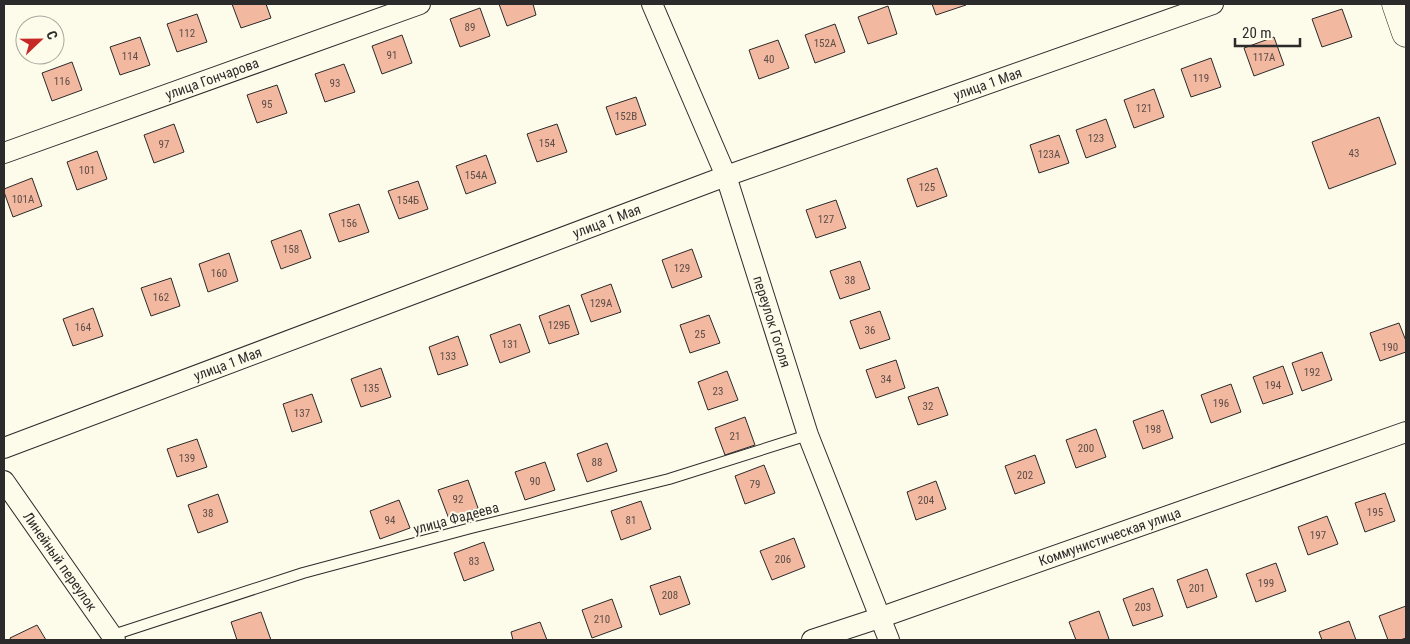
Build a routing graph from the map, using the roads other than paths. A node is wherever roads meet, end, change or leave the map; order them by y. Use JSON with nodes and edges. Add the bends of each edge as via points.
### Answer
{"nodes":[{"id":1,"x":420,"y":4,"type":"edge"},
{"id":2,"x":652,"y":4,"type":"edge"},
{"id":3,"x":1212,"y":4,"type":"edge"},
{"id":4,"x":1396,"y":4,"type":"edge"},
{"id":5,"x":1406,"y":33,"type":"edge"},
{"id":6,"x":4,"y":153,"type":"edge"},
{"id":7,"x":726,"y":176,"type":"junction"},
{"id":8,"x":1406,"y":432,"type":"edge"},
{"id":9,"x":808,"y":436,"type":"junction"},
{"id":10,"x":4,"y":448,"type":"edge"},
{"id":11,"x":4,"y":481,"type":"edge"},
{"id":12,"x":879,"y":618,"type":"junction"},
{"id":13,"x":114,"y":638,"type":"edge"},
{"id":14,"x":812,"y":640,"type":"edge"},
{"id":15,"x":889,"y":640,"type":"edge"}],
"edges":[{"from":1,"to":6,"type":"street","name":"улица Гончарова"},
{"from":2,"to":7,"type":"street","name":"переулок Гоголя"},
{"from":3,"to":7,"type":"street","name":"улица 1 Мая"},
{"from":4,"to":5,"type":"main road"},
{"from":7,"to":9,"type":"street","name":"переулок Гоголя"},
{"from":7,"to":10,"type":"street","name":"улица 1 Мая"},
{"from":8,"to":12,"type":"street","name":"Коммунистическая улица"},
{"from":9,"to":12,"type":"street","name":"переулок Гоголя"},
{"from":9,"to":13,"type":"lane","name":"улица Фадеева","via":[[669,479],[303,573]]},
{"from":11,"to":13,"type":"street","name":"Линейный переулок"},
{"from":12,"to":14,"type":"street","name":"Коммунистическая улица"},
{"from":12,"to":15,"type":"street","name":"переулок Гоголя"}]}
